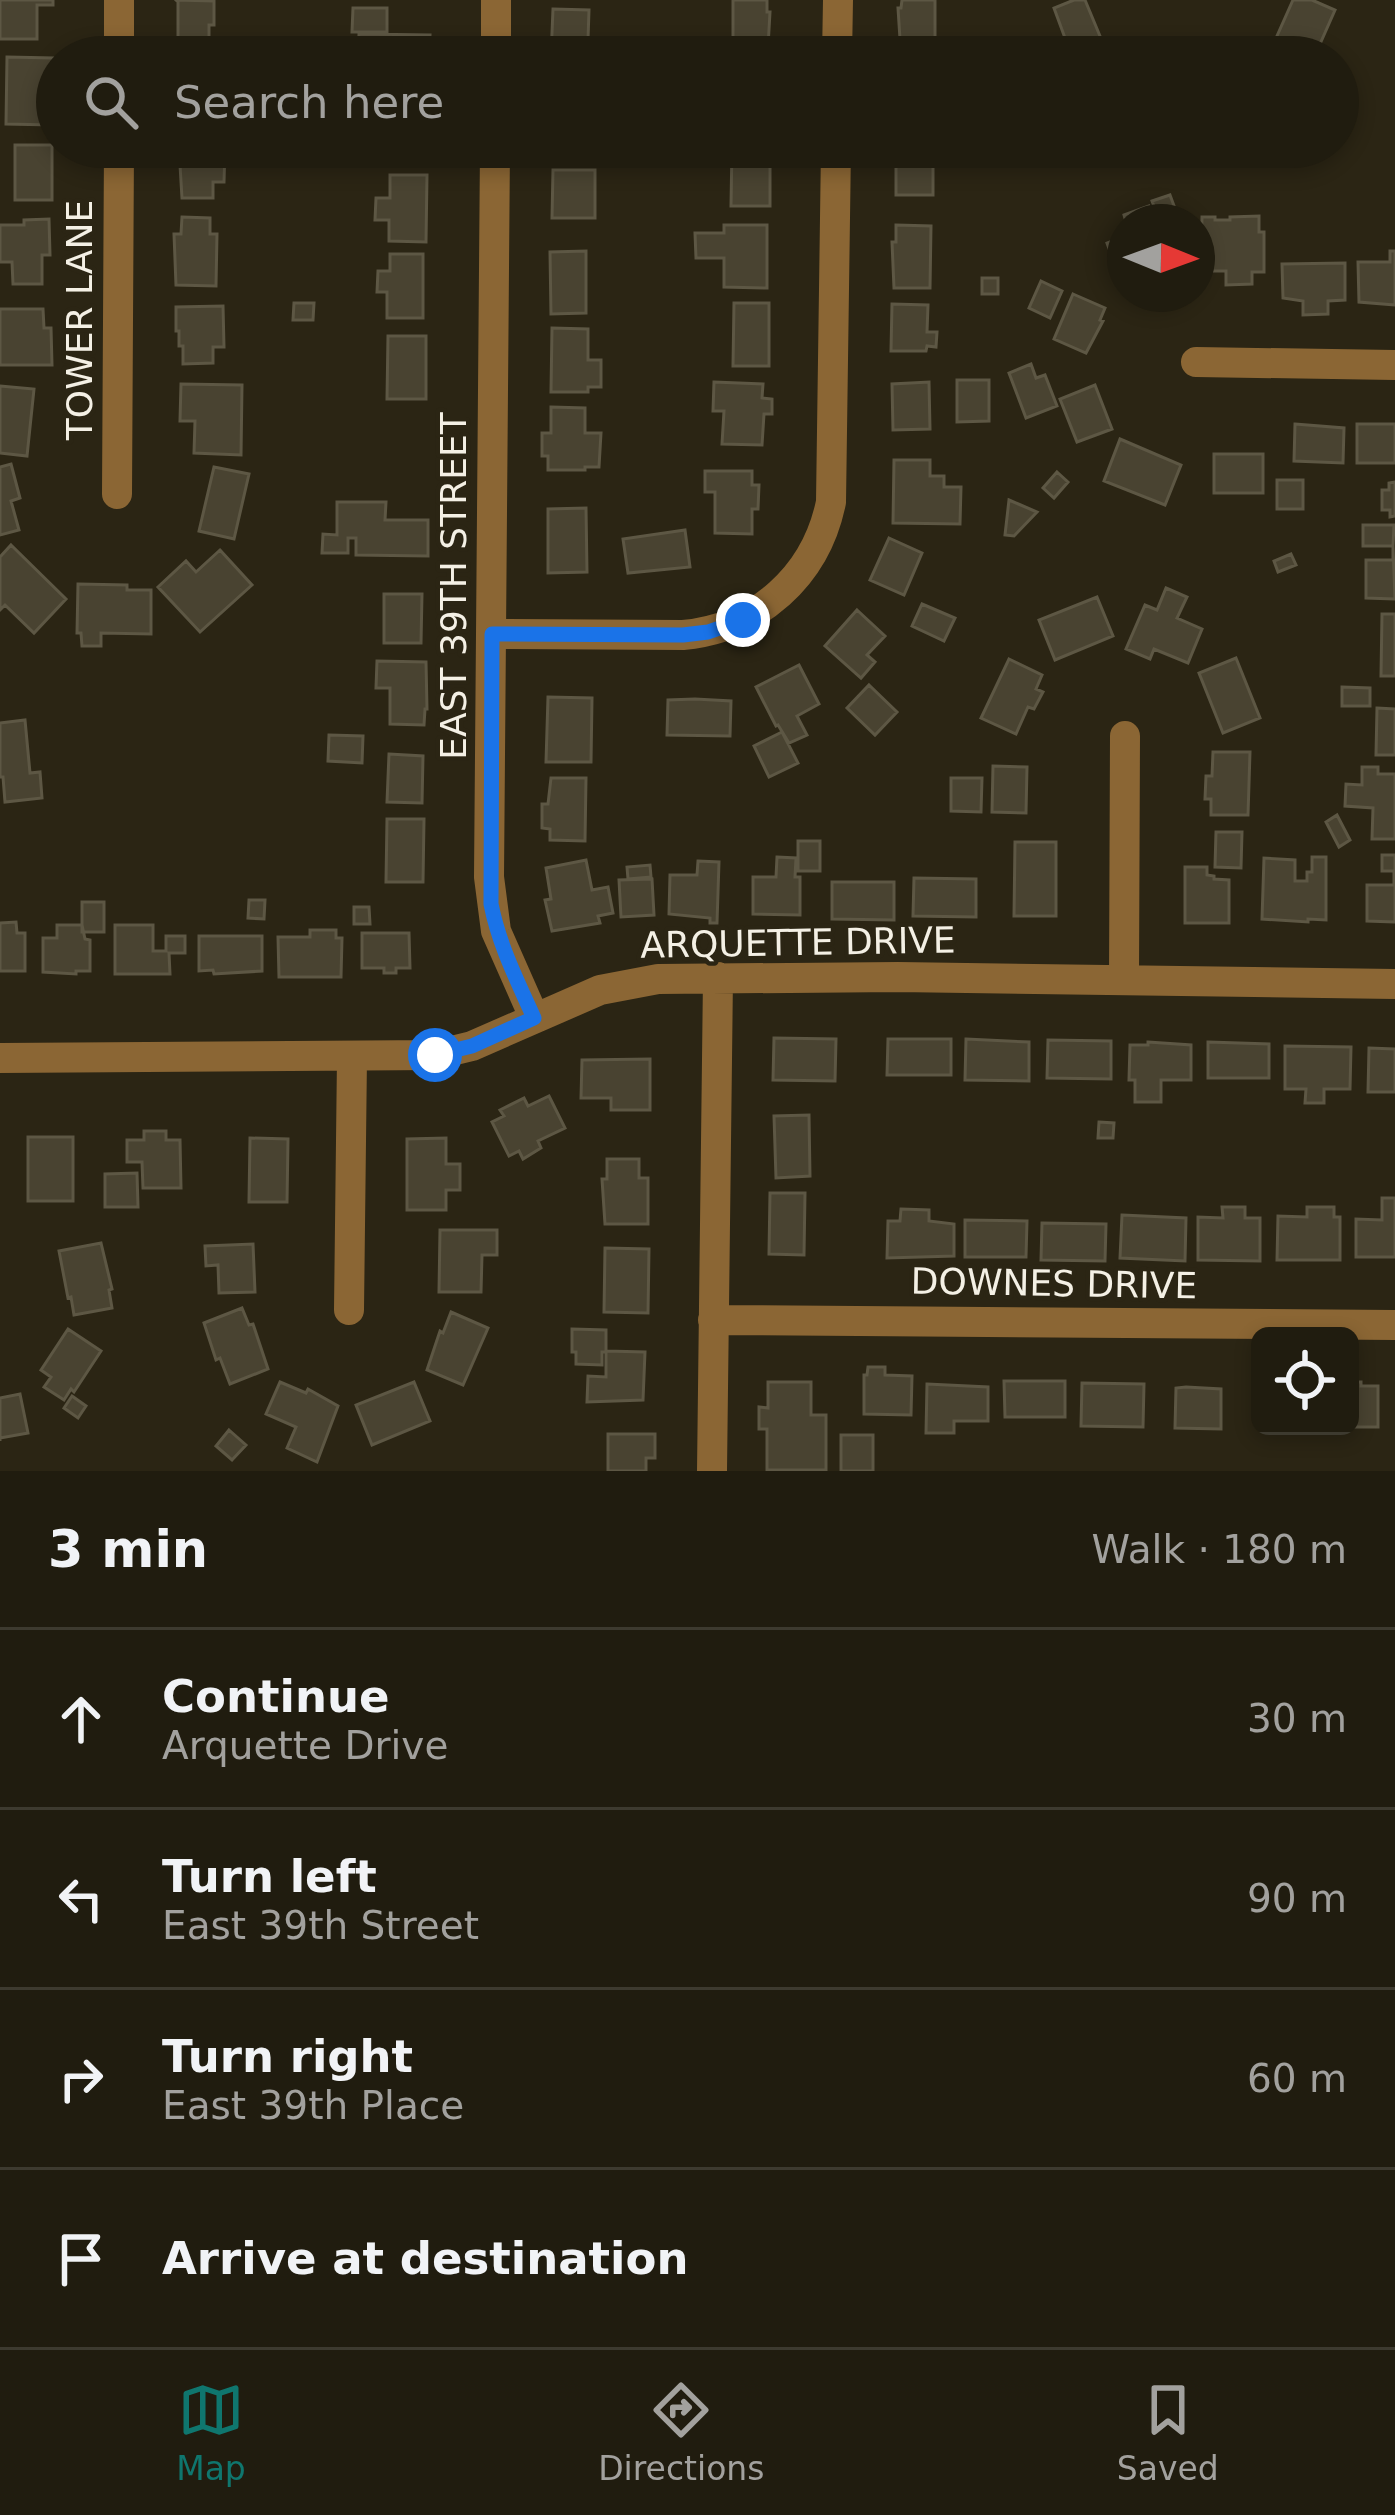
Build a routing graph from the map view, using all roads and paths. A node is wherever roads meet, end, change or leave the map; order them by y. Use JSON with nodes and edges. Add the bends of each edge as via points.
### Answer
{"nodes":[{"id":1,"x":119,"y":0,"type":"edge"},
{"id":2,"x":496,"y":0,"type":"edge"},
{"id":3,"x":838,"y":0,"type":"edge"},
{"id":4,"x":119,"y":36,"type":"edge"},
{"id":5,"x":496,"y":36,"type":"edge"},
{"id":6,"x":837,"y":36,"type":"edge"},
{"id":7,"x":118,"y":168,"type":"edge"},
{"id":8,"x":495,"y":168,"type":"edge"},
{"id":9,"x":836,"y":168,"type":"edge"},
{"id":10,"x":1196,"y":362,"type":"dead end"},
{"id":11,"x":1395,"y":365,"type":"edge"},
{"id":12,"x":117,"y":494,"type":"dead end"},
{"id":13,"x":492,"y":634,"type":"junction"},
{"id":14,"x":1125,"y":736,"type":"dead end"},
{"id":15,"x":718,"y":977,"type":"junction"},
{"id":16,"x":1124,"y":980,"type":"junction"},
{"id":17,"x":1395,"y":984,"type":"edge"},
{"id":18,"x":534,"y":1018,"type":"junction"},
{"id":19,"x":352,"y":1057,"type":"junction"},
{"id":20,"x":0,"y":1058,"type":"edge"},
{"id":21,"x":349,"y":1310,"type":"dead end"},
{"id":22,"x":713,"y":1320,"type":"junction"},
{"id":23,"x":1395,"y":1324,"type":"edge"},
{"id":24,"x":712,"y":1471,"type":"edge"}],
"edges":[{"from":1,"to":4,"type":"street"},
{"from":2,"to":5,"type":"street"},
{"from":3,"to":6,"type":"street"},
{"from":7,"to":12,"type":"street","name":"TOWER LANE"},
{"from":8,"to":13,"type":"street","name":"EAST 39TH STREET"},
{"from":9,"to":13,"type":"street","via":[[831,502],[809,561],[764,607],[708,632]]},
{"from":10,"to":11,"type":"street"},
{"from":13,"to":18,"type":"street","name":"EAST 39TH STREET","via":[[491,904]]},
{"from":14,"to":16,"type":"street"},
{"from":15,"to":16,"type":"street","name":"ARQUETTE DRIVE"},
{"from":15,"to":18,"type":"street","name":"ARQUETTE DRIVE","via":[[623,984]]},
{"from":15,"to":22,"type":"street"},
{"from":16,"to":17,"type":"street","name":"ARQUETTE DRIVE"},
{"from":18,"to":19,"type":"street","name":"ARQUETTE DRIVE","via":[[453,1052]]},
{"from":19,"to":20,"type":"street","name":"ARQUETTE DRIVE"},
{"from":19,"to":21,"type":"street"},
{"from":22,"to":23,"type":"street","name":"DOWNES DRIVE"},
{"from":22,"to":24,"type":"street"}]}
